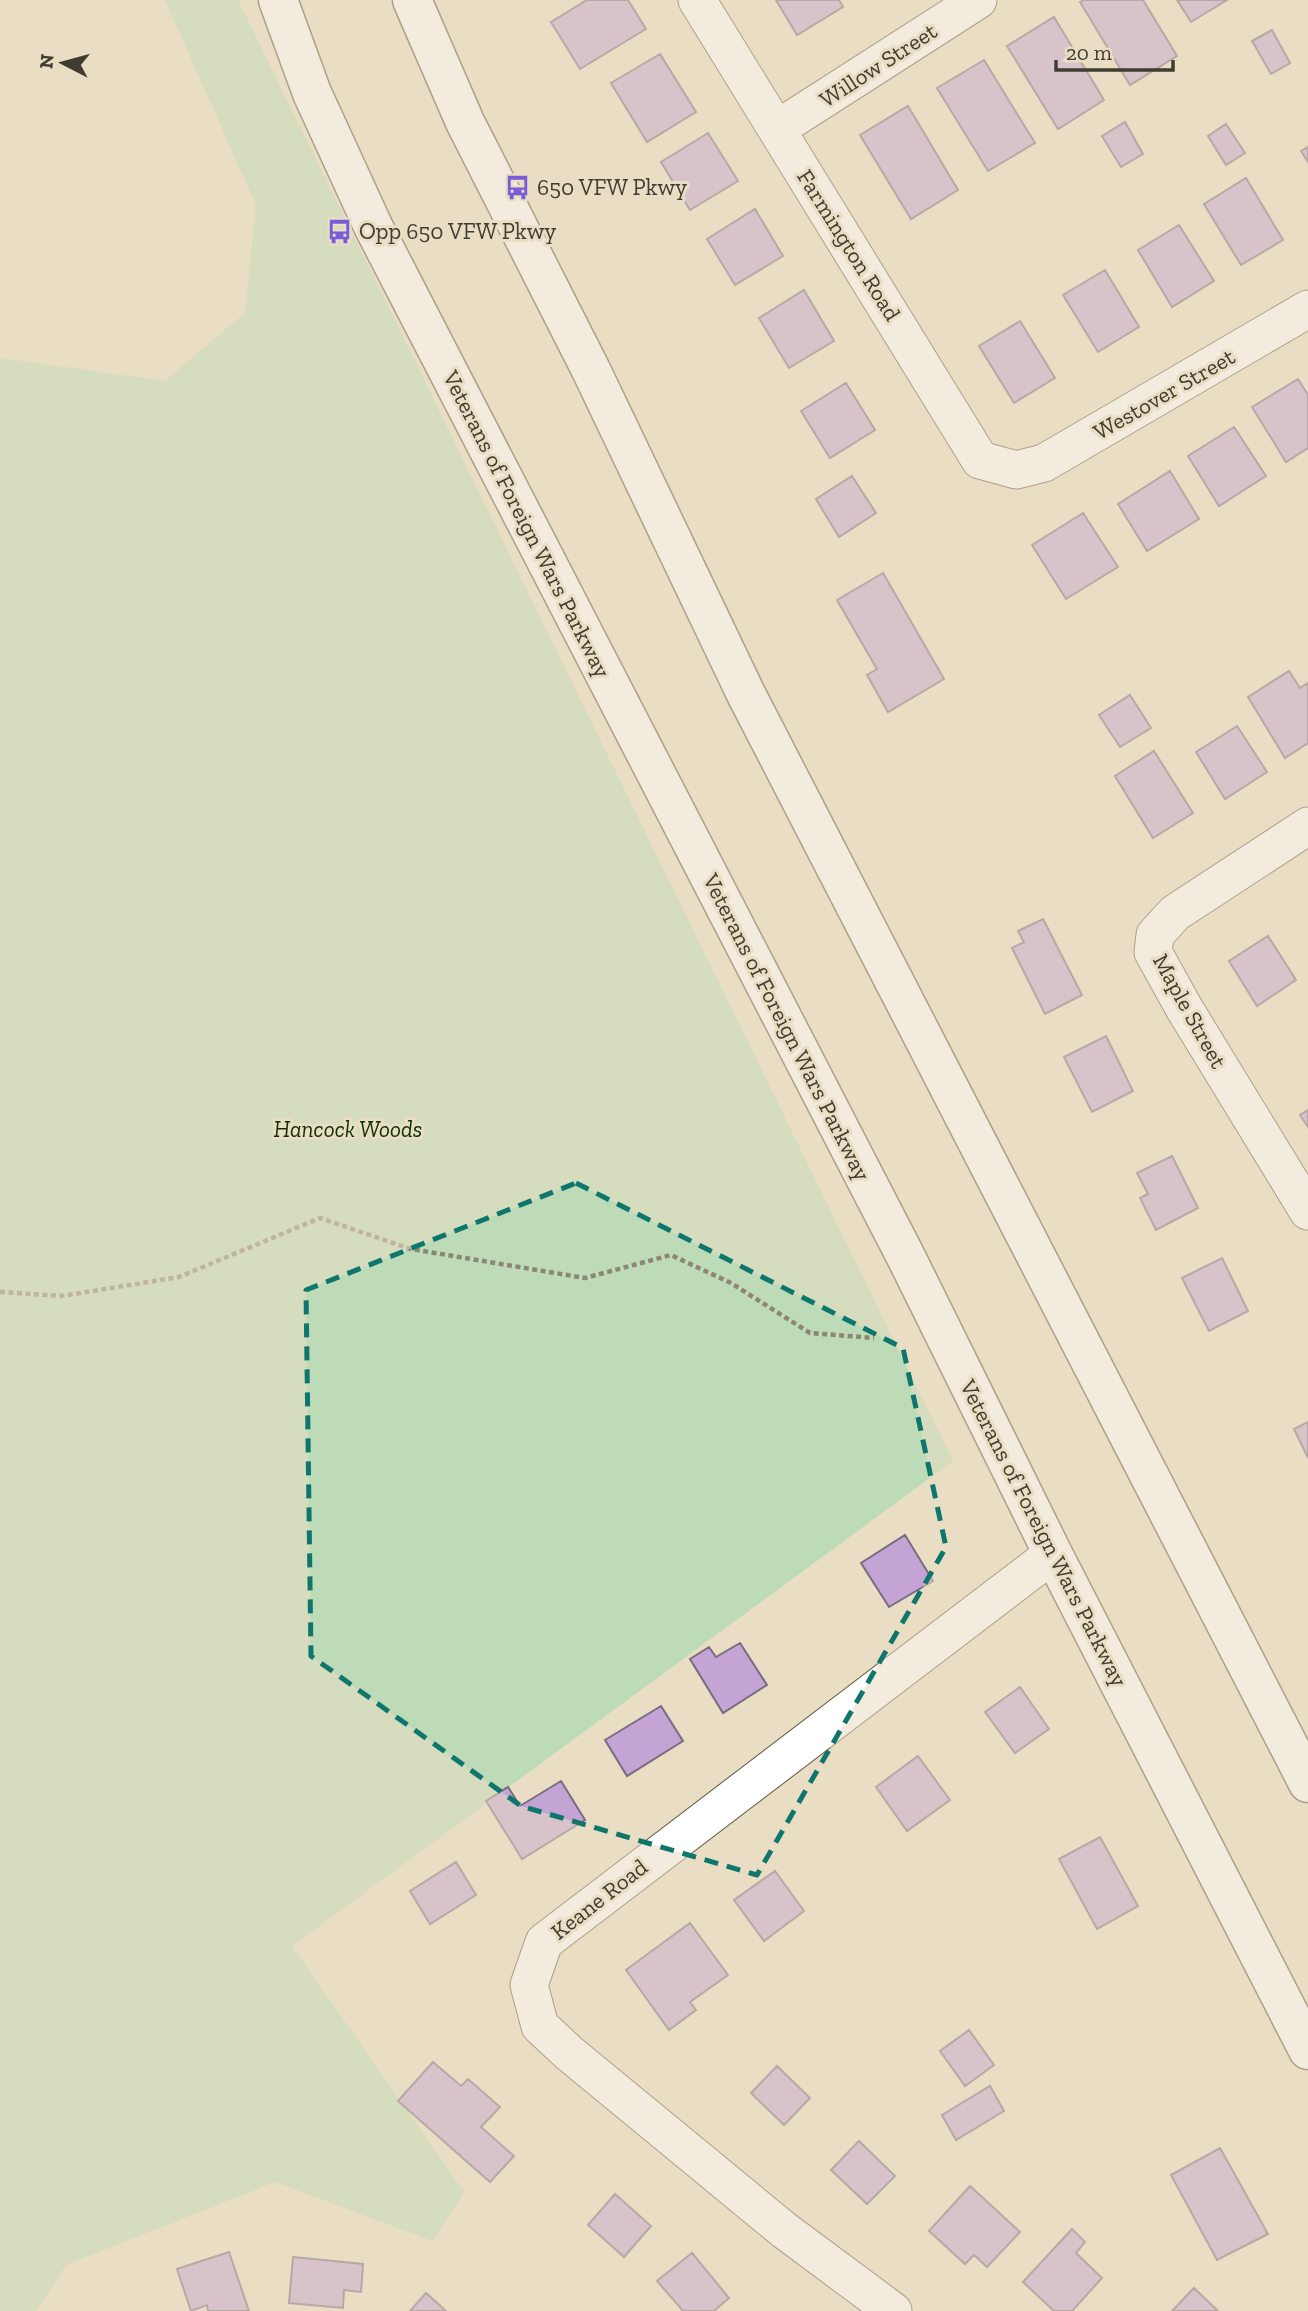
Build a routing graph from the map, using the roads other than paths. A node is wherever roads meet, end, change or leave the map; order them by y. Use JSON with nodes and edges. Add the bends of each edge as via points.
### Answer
{"nodes":[{"id":1,"x":278,"y":0,"type":"edge"},
{"id":2,"x":412,"y":0,"type":"edge"},
{"id":3,"x":696,"y":0,"type":"edge"},
{"id":4,"x":978,"y":0,"type":"edge"},
{"id":5,"x":777,"y":129,"type":"junction"},
{"id":6,"x":1308,"y":309,"type":"edge"},
{"id":7,"x":1016,"y":470,"type":"joint"},
{"id":8,"x":1308,"y":826,"type":"edge"},
{"id":9,"x":1308,"y":1211,"type":"edge"},
{"id":10,"x":1053,"y":1554,"type":"junction"},
{"id":11,"x":1308,"y":1783,"type":"edge"},
{"id":12,"x":1308,"y":2050,"type":"edge"},
{"id":13,"x":893,"y":2311,"type":"edge"}],
"edges":[{"from":1,"to":10,"type":"highway","name":"Veterans of Foreign Wars Parkway","via":[[313,93],[373,226],[900,1245]]},
{"from":2,"to":11,"type":"highway","via":[[465,122],[591,370],[746,694]]},
{"from":3,"to":5,"type":"street","name":"Farmington Road"},
{"from":4,"to":5,"type":"street","name":"Willow Street"},
{"from":5,"to":7,"type":"street","name":"Farmington Road","via":[[980,460]]},
{"from":6,"to":7,"type":"street","name":"Westover Street","via":[[1044,463]]},
{"from":8,"to":9,"type":"street","name":"Maple Street","via":[[1175,913],[1155,935],[1153,952]]},
{"from":10,"to":12,"type":"highway","name":"Veterans of Foreign Wars Parkway"},
{"from":10,"to":13,"type":"street","name":"Keane Road","via":[[544,1942],[529,1985],[540,2026],[569,2053],[784,2230]]}]}
